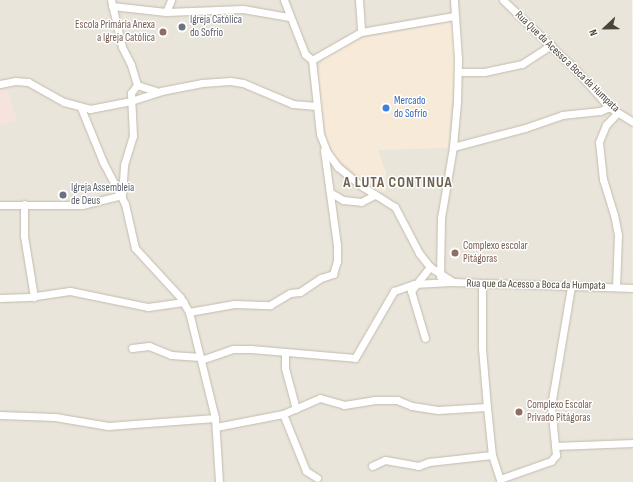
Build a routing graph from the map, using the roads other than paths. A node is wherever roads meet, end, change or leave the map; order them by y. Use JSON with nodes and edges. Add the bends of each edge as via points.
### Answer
{"nodes":[{"id":1,"x":171,"y":0,"type":"edge"},
{"id":2,"x":284,"y":0,"type":"edge"},
{"id":3,"x":359,"y":0,"type":"edge"},
{"id":4,"x":454,"y":0,"type":"edge"},
{"id":5,"x":503,"y":0,"type":"edge"},
{"id":6,"x":111,"y":3,"type":"edge"},
{"id":7,"x":166,"y":12,"type":"junction"},
{"id":8,"x":454,"y":16,"type":"junction"},
{"id":9,"x":289,"y":17,"type":"junction"},
{"id":10,"x":361,"y":32,"type":"junction"},
{"id":11,"x":551,"y":45,"type":"junction"},
{"id":12,"x":312,"y":60,"type":"junction"},
{"id":13,"x":458,"y":72,"type":"junction"},
{"id":14,"x":0,"y":84,"type":"edge"},
{"id":15,"x":137,"y":85,"type":"junction"},
{"id":16,"x":161,"y":91,"type":"junction"},
{"id":17,"x":131,"y":101,"type":"junction"},
{"id":18,"x":316,"y":106,"type":"junction"},
{"id":19,"x":609,"y":107,"type":"junction"},
{"id":20,"x":81,"y":108,"type":"junction"},
{"id":21,"x":617,"y":113,"type":"junction"},
{"id":22,"x":633,"y":122,"type":"edge"},
{"id":23,"x":323,"y":143,"type":"junction"},
{"id":24,"x":453,"y":147,"type":"junction"},
{"id":25,"x":331,"y":193,"type":"junction"},
{"id":26,"x":122,"y":195,"type":"junction"},
{"id":27,"x":375,"y":195,"type":"junction"},
{"id":28,"x":24,"y":204,"type":"junction"},
{"id":29,"x":0,"y":206,"type":"edge"},
{"id":30,"x":430,"y":267,"type":"junction"},
{"id":31,"x":440,"y":276,"type":"junction"},
{"id":32,"x":453,"y":282,"type":"junction"},
{"id":33,"x":414,"y":284,"type":"junction"},
{"id":34,"x":482,"y":285,"type":"junction"},
{"id":35,"x":571,"y":286,"type":"junction"},
{"id":36,"x":616,"y":287,"type":"junction"},
{"id":37,"x":633,"y":288,"type":"edge"},
{"id":38,"x":34,"y":297,"type":"junction"},
{"id":39,"x":0,"y":298,"type":"edge"},
{"id":40,"x":184,"y":302,"type":"junction"},
{"id":41,"x":189,"y":312,"type":"junction"},
{"id":42,"x":424,"y":338,"type":"dead end"},
{"id":43,"x":132,"y":348,"type":"dead end"},
{"id":44,"x":285,"y":353,"type":"junction"},
{"id":45,"x":200,"y":358,"type":"junction"},
{"id":46,"x":487,"y":408,"type":"junction"},
{"id":47,"x":296,"y":409,"type":"junction"},
{"id":48,"x":283,"y":414,"type":"junction"},
{"id":49,"x":0,"y":415,"type":"edge"},
{"id":50,"x":215,"y":418,"type":"junction"},
{"id":51,"x":216,"y":427,"type":"junction"},
{"id":52,"x":633,"y":443,"type":"edge"},
{"id":53,"x":555,"y":446,"type":"junction"},
{"id":54,"x":492,"y":455,"type":"junction"},
{"id":55,"x":372,"y":466,"type":"dead end"},
{"id":56,"x":317,"y":478,"type":"dead end"},
{"id":57,"x":500,"y":481,"type":"edge"},
{"id":58,"x":219,"y":482,"type":"edge"}],
"edges":[{"from":1,"to":7,"type":"street"},
{"from":2,"to":9,"type":"street"},
{"from":3,"to":10,"type":"street"},
{"from":4,"to":8,"type":"street"},
{"from":5,"to":11,"type":"street","name":"Rua Que da Acesso a Boca da Humpata"},
{"from":6,"to":7,"type":"street"},
{"from":6,"to":15,"type":"street","via":[[122,46]]},
{"from":7,"to":9,"type":"street","via":[[228,8]]},
{"from":8,"to":10,"type":"street"},
{"from":8,"to":13,"type":"street"},
{"from":9,"to":12,"type":"street","via":[[305,54]]},
{"from":10,"to":12,"type":"street"},
{"from":11,"to":13,"type":"street","via":[[522,64],[484,72]]},
{"from":11,"to":19,"type":"street","name":"Rua Que da Acesso a Boca da Humpata"},
{"from":12,"to":18,"type":"street"},
{"from":13,"to":24,"type":"street"},
{"from":14,"to":20,"type":"street","via":[[28,82]]},
{"from":15,"to":16,"type":"street","via":[[148,91]]},
{"from":15,"to":17,"type":"street","via":[[131,93]]},
{"from":16,"to":17,"type":"street"},
{"from":16,"to":18,"type":"street","via":[[202,83],[230,81],[243,83],[293,104]]},
{"from":17,"to":20,"type":"street"},
{"from":17,"to":26,"type":"street","via":[[133,136],[124,165]]},
{"from":18,"to":23,"type":"street"},
{"from":19,"to":21,"type":"street","name":"Rua Que da Acesso a Boca da Humpata"},
{"from":19,"to":24,"type":"street","via":[[600,111],[562,115],[525,128]]},
{"from":20,"to":26,"type":"street","via":[[103,162]]},
{"from":21,"to":22,"type":"street","name":"Rua Que da Acesso a Boca da Humpata"},
{"from":21,"to":36,"type":"street","via":[[606,125],[599,142],[603,180],[618,235]]},
{"from":23,"to":25,"type":"street"},
{"from":23,"to":27,"type":"street","name":"Rua que da Acesso a Boca da Humpata","via":[[335,164]]},
{"from":24,"to":31,"type":"street","via":[[441,218]]},
{"from":25,"to":27,"type":"street","via":[[343,200],[361,202]]},
{"from":25,"to":41,"type":"street","via":[[337,253],[333,274],[270,305],[234,304]]},
{"from":26,"to":28,"type":"street","via":[[82,205]]},
{"from":26,"to":40,"type":"street","via":[[135,248]]},
{"from":27,"to":30,"type":"street","name":"Rua que da Acesso a Boca da Humpata","via":[[395,207],[419,253]]},
{"from":28,"to":29,"type":"street"},
{"from":28,"to":38,"type":"street","via":[[24,236]]},
{"from":30,"to":31,"type":"street","name":"Rua que da Acesso a Boca da Humpata"},
{"from":30,"to":33,"type":"street"},
{"from":31,"to":32,"type":"street","name":"Rua que da Acesso a Boca da Humpata"},
{"from":32,"to":33,"type":"street"},
{"from":32,"to":34,"type":"street","name":"Rua que da Acesso a Boca da Humpata"},
{"from":33,"to":42,"type":"street","via":[[412,298]]},
{"from":33,"to":44,"type":"street","via":[[394,291],[355,358]]},
{"from":34,"to":35,"type":"street","name":"Rua que da Acesso a Boca da Humpata"},
{"from":34,"to":46,"type":"street","via":[[482,348]]},
{"from":35,"to":36,"type":"street","name":"Rua que da Acesso a Boca da Humpata"},
{"from":35,"to":53,"type":"street","via":[[551,406]]},
{"from":36,"to":37,"type":"street","name":"Rua que da Acesso a Boca da Humpata"},
{"from":38,"to":39,"type":"street"},
{"from":38,"to":40,"type":"street","via":[[70,291],[148,307]]},
{"from":40,"to":41,"type":"street"},
{"from":41,"to":45,"type":"street"},
{"from":43,"to":45,"type":"street","via":[[149,346],[171,355]]},
{"from":44,"to":45,"type":"street","via":[[233,349]]},
{"from":44,"to":47,"type":"street"},
{"from":45,"to":50,"type":"street"},
{"from":46,"to":47,"type":"street","via":[[438,410],[412,406],[397,400],[374,400],[344,405],[320,398]]},
{"from":46,"to":54,"type":"street"},
{"from":47,"to":48,"type":"street"},
{"from":48,"to":51,"type":"street"},
{"from":48,"to":56,"type":"street","via":[[306,471]]},
{"from":49,"to":50,"type":"street","via":[[55,417],[108,426]]},
{"from":50,"to":51,"type":"street"},
{"from":51,"to":58,"type":"street"},
{"from":52,"to":53,"type":"street"},
{"from":53,"to":57,"type":"street","via":[[556,455],[551,461]]},
{"from":54,"to":55,"type":"street","via":[[429,462],[418,466],[385,460]]},
{"from":54,"to":57,"type":"street"}]}
